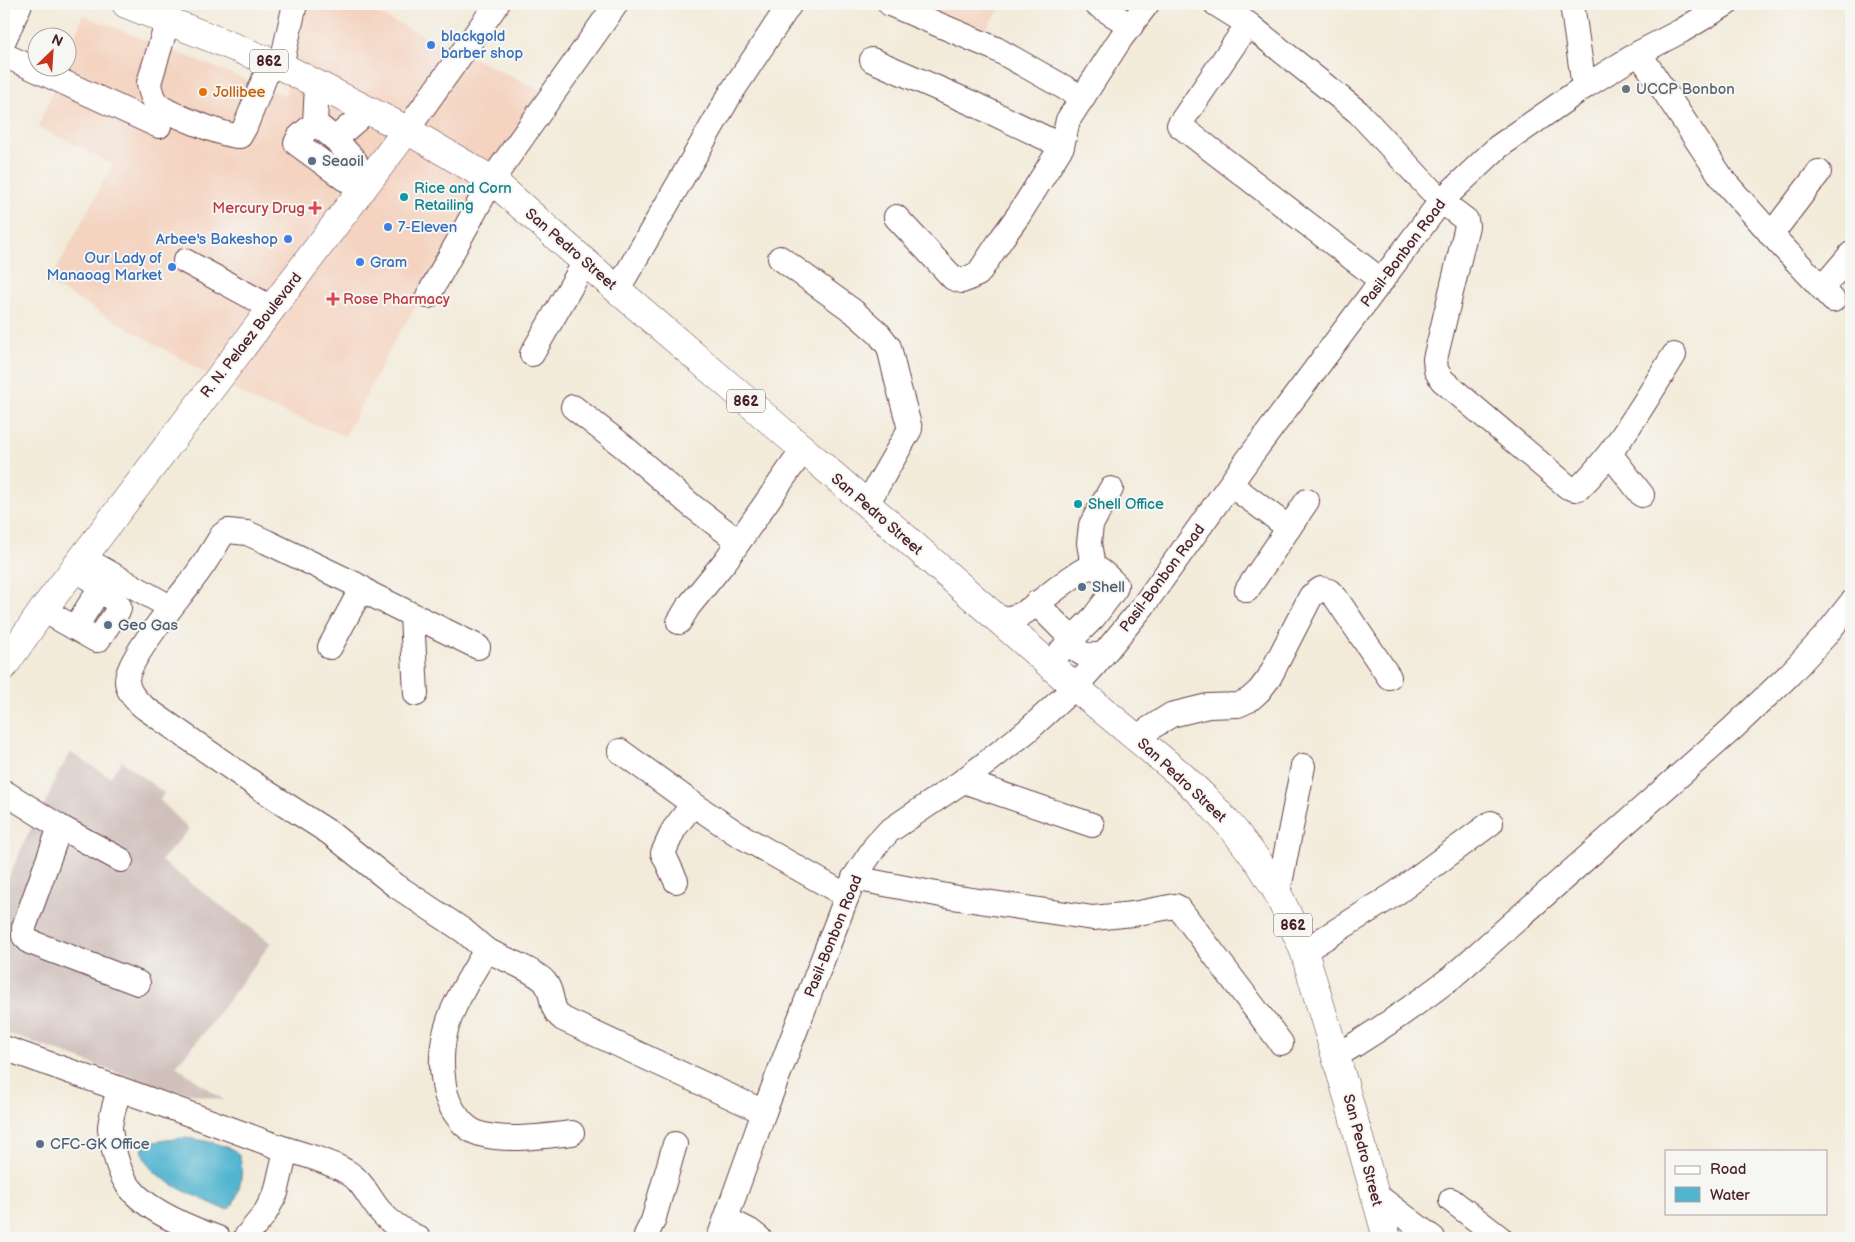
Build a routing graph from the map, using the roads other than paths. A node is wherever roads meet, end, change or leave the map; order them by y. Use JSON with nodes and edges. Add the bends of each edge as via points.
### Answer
{"nodes":[{"id":1,"x":20,"y":4,"type":"edge"},
{"id":2,"x":295,"y":4,"type":"edge"},
{"id":3,"x":497,"y":4,"type":"edge"},
{"id":4,"x":616,"y":4,"type":"edge"},
{"id":5,"x":790,"y":4,"type":"edge"},
{"id":6,"x":890,"y":4,"type":"edge"},
{"id":7,"x":1096,"y":4,"type":"edge"},
{"id":8,"x":1147,"y":4,"type":"edge"},
{"id":9,"x":1216,"y":4,"type":"edge"},
{"id":10,"x":1572,"y":4,"type":"edge"},
{"id":11,"x":1726,"y":4,"type":"edge"},
{"id":12,"x":133,"y":5,"type":"edge"},
{"id":13,"x":168,"y":20,"type":"junction"},
{"id":14,"x":1248,"y":24,"type":"junction"},
{"id":15,"x":1131,"y":26,"type":"junction"},
{"id":16,"x":4,"y":40,"type":"edge"},
{"id":17,"x":1638,"y":53,"type":"junction"},
{"id":18,"x":4,"y":55,"type":"edge"},
{"id":19,"x":872,"y":60,"type":"dead end"},
{"id":20,"x":276,"y":64,"type":"junction"},
{"id":21,"x":317,"y":85,"type":"junction"},
{"id":22,"x":1584,"y":87,"type":"junction"},
{"id":23,"x":1082,"y":98,"type":"junction"},
{"id":24,"x":368,"y":110,"type":"junction"},
{"id":25,"x":315,"y":123,"type":"junction"},
{"id":26,"x":159,"y":126,"type":"dead end"},
{"id":27,"x":407,"y":130,"type":"junction"},
{"id":28,"x":335,"y":139,"type":"junction"},
{"id":29,"x":1062,"y":146,"type":"junction"},
{"id":30,"x":1819,"y":172,"type":"dead end"},
{"id":31,"x":492,"y":180,"type":"junction"},
{"id":32,"x":356,"y":182,"type":"junction"},
{"id":33,"x":1441,"y":200,"type":"junction"},
{"id":34,"x":896,"y":217,"type":"dead end"},
{"id":35,"x":1771,"y":234,"type":"junction"},
{"id":36,"x":1851,"y":254,"type":"edge"},
{"id":37,"x":780,"y":258,"type":"dead end"},
{"id":38,"x":185,"y":262,"type":"dead end"},
{"id":39,"x":585,"y":262,"type":"junction"},
{"id":40,"x":1382,"y":281,"type":"junction"},
{"id":41,"x":618,"y":290,"type":"junction"},
{"id":42,"x":428,"y":296,"type":"dead end"},
{"id":43,"x":272,"y":308,"type":"junction"},
{"id":44,"x":532,"y":354,"type":"dead end"},
{"id":45,"x":1674,"y":354,"type":"dead end"},
{"id":46,"x":573,"y":408,"type":"dead end"},
{"id":47,"x":803,"y":450,"type":"junction"},
{"id":48,"x":1610,"y":454,"type":"junction"},
{"id":49,"x":1230,"y":485,"type":"junction"},
{"id":50,"x":1112,"y":489,"type":"dead end"},
{"id":51,"x":1642,"y":495,"type":"dead end"},
{"id":52,"x":1307,"y":501,"type":"dead end"},
{"id":53,"x":867,"y":504,"type":"junction"},
{"id":54,"x":1289,"y":528,"type":"junction"},
{"id":55,"x":738,"y":541,"type":"junction"},
{"id":56,"x":79,"y":563,"type":"junction"},
{"id":57,"x":1093,"y":566,"type":"junction"},
{"id":58,"x":362,"y":588,"type":"junction"},
{"id":59,"x":1247,"y":590,"type":"dead end"},
{"id":60,"x":1036,"y":603,"type":"junction"},
{"id":61,"x":1851,"y":603,"type":"edge"},
{"id":62,"x":170,"y":607,"type":"junction"},
{"id":63,"x":43,"y":610,"type":"junction"},
{"id":64,"x":412,"y":615,"type":"junction"},
{"id":65,"x":999,"y":620,"type":"junction"},
{"id":66,"x":679,"y":622,"type":"dead end"},
{"id":67,"x":1072,"y":639,"type":"junction"},
{"id":68,"x":330,"y":647,"type":"dead end"},
{"id":69,"x":478,"y":647,"type":"dead end"},
{"id":70,"x":1103,"y":654,"type":"junction"},
{"id":71,"x":1049,"y":663,"type":"junction"},
{"id":72,"x":4,"y":666,"type":"edge"},
{"id":73,"x":1389,"y":676,"type":"dead end"},
{"id":74,"x":1075,"y":687,"type":"junction"},
{"id":75,"x":416,"y":694,"type":"dead end"},
{"id":76,"x":1136,"y":737,"type":"junction"},
{"id":77,"x":620,"y":751,"type":"dead end"},
{"id":78,"x":1303,"y":766,"type":"dead end"},
{"id":79,"x":963,"y":780,"type":"junction"},
{"id":80,"x":4,"y":792,"type":"edge"},
{"id":81,"x":693,"y":804,"type":"junction"},
{"id":82,"x":1491,"y":823,"type":"dead end"},
{"id":83,"x":1092,"y":826,"type":"dead end"},
{"id":84,"x":60,"y":827,"type":"junction"},
{"id":85,"x":120,"y":860,"type":"dead end"},
{"id":86,"x":676,"y":881,"type":"dead end"},
{"id":87,"x":851,"y":887,"type":"junction"},
{"id":88,"x":1278,"y":894,"type":"junction"},
{"id":89,"x":486,"y":950,"type":"junction"},
{"id":90,"x":1304,"y":952,"type":"junction"},
{"id":91,"x":138,"y":983,"type":"dead end"},
{"id":92,"x":1281,"y":1043,"type":"dead end"},
{"id":93,"x":4,"y":1048,"type":"edge"},
{"id":94,"x":1336,"y":1056,"type":"junction"},
{"id":95,"x":119,"y":1089,"type":"junction"},
{"id":96,"x":764,"y":1112,"type":"junction"},
{"id":97,"x":572,"y":1133,"type":"dead end"},
{"id":98,"x":675,"y":1144,"type":"dead end"},
{"id":99,"x":286,"y":1150,"type":"junction"},
{"id":100,"x":1375,"y":1194,"type":"junction"},
{"id":101,"x":1451,"y":1200,"type":"dead end"},
{"id":102,"x":723,"y":1229,"type":"edge"},
{"id":103,"x":647,"y":1237,"type":"edge"},
{"id":104,"x":218,"y":1238,"type":"edge"},
{"id":105,"x":244,"y":1238,"type":"edge"},
{"id":106,"x":418,"y":1238,"type":"edge"},
{"id":107,"x":759,"y":1238,"type":"edge"},
{"id":108,"x":1387,"y":1238,"type":"edge"},
{"id":109,"x":1433,"y":1238,"type":"edge"},
{"id":110,"x":1500,"y":1238,"type":"edge"}],
"edges":[{"from":1,"to":16,"type":"street"},
{"from":2,"to":20,"type":"street"},
{"from":3,"to":27,"type":"street","name":"R. N. Pelaez Boulevard"},
{"from":4,"to":31,"type":"street"},
{"from":5,"to":41,"type":"street","via":[[732,93]]},
{"from":6,"to":23,"type":"street","via":[[996,49]]},
{"from":7,"to":15,"type":"street"},
{"from":8,"to":15,"type":"street"},
{"from":9,"to":14,"type":"street"},
{"from":10,"to":22,"type":"street"},
{"from":11,"to":17,"type":"street","name":"Pasil-Bonbon Road"},
{"from":12,"to":13,"type":"main road","name":"San Pedro Street","number":"862"},
{"from":13,"to":20,"type":"main road","name":"San Pedro Street","number":"862"},
{"from":13,"to":20,"type":"street","via":[[149,87],[158,105],[192,121],[240,136]]},
{"from":14,"to":33,"type":"street","via":[[1358,112]]},
{"from":14,"to":40,"type":"street","via":[[1179,124]]},
{"from":15,"to":23,"type":"street"},
{"from":17,"to":22,"type":"street","name":"Pasil-Bonbon Road"},
{"from":17,"to":35,"type":"street","via":[[1724,181]]},
{"from":18,"to":26,"type":"street"},
{"from":19,"to":29,"type":"street"},
{"from":20,"to":21,"type":"main road","name":"San Pedro Street","number":"862"},
{"from":21,"to":24,"type":"main road","name":"San Pedro Street","number":"862"},
{"from":21,"to":25,"type":"street"},
{"from":22,"to":33,"type":"street","name":"Pasil-Bonbon Road","via":[[1498,147]]},
{"from":23,"to":29,"type":"street","via":[[1068,120]]},
{"from":24,"to":27,"type":"main road","name":"San Pedro Street","number":"862"},
{"from":24,"to":28,"type":"street"},
{"from":25,"to":28,"type":"street"},
{"from":25,"to":32,"type":"street","via":[[296,142],[345,179]]},
{"from":27,"to":31,"type":"main road","name":"San Pedro Street","number":"862"},
{"from":27,"to":32,"type":"main road","name":"R. N. Pelaez Boulevard"},
{"from":28,"to":32,"type":"street","via":[[355,158]]},
{"from":29,"to":34,"type":"street","via":[[1018,216],[978,274],[971,278],[962,281],[953,278]]},
{"from":30,"to":35,"type":"street"},
{"from":31,"to":39,"type":"main road","name":"San Pedro Street","number":"862"},
{"from":31,"to":42,"type":"street"},
{"from":32,"to":43,"type":"main road","name":"R. N. Pelaez Boulevard"},
{"from":33,"to":40,"type":"street","name":"Pasil-Bonbon Road"},
{"from":33,"to":48,"type":"street","via":[[1467,223],[1435,364],[1438,374],[1571,488],[1579,488]]},
{"from":35,"to":36,"type":"street","via":[[1828,294]]},
{"from":37,"to":53,"type":"street","via":[[853,312],[890,346],[910,429]]},
{"from":38,"to":43,"type":"street"},
{"from":39,"to":41,"type":"main road","name":"San Pedro Street","number":"862"},
{"from":39,"to":44,"type":"street"},
{"from":40,"to":49,"type":"street","name":"Pasil-Bonbon Road"},
{"from":41,"to":47,"type":"main road","name":"San Pedro Street","number":"862"},
{"from":43,"to":56,"type":"main road","name":"R. N. Pelaez Boulevard"},
{"from":45,"to":48,"type":"street"},
{"from":46,"to":55,"type":"street"},
{"from":47,"to":53,"type":"main road","name":"San Pedro Street","number":"862"},
{"from":47,"to":55,"type":"street"},
{"from":48,"to":51,"type":"street"},
{"from":49,"to":54,"type":"street"},
{"from":49,"to":70,"type":"street","name":"Pasil-Bonbon Road","via":[[1143,606]]},
{"from":50,"to":57,"type":"street","via":[[1091,525],[1089,543]]},
{"from":52,"to":54,"type":"street"},
{"from":53,"to":65,"type":"main road","name":"San Pedro Street","number":"862"},
{"from":54,"to":59,"type":"street"},
{"from":55,"to":66,"type":"street"},
{"from":56,"to":62,"type":"street"},
{"from":56,"to":63,"type":"main road","name":"R. N. Pelaez Boulevard"},
{"from":56,"to":63,"type":"street","via":[[119,606],[98,640]]},
{"from":57,"to":60,"type":"street"},
{"from":57,"to":67,"type":"street","via":[[1114,582],[1115,589]]},
{"from":58,"to":62,"type":"street","via":[[247,534],[228,531]]},
{"from":58,"to":64,"type":"street"},
{"from":58,"to":68,"type":"street"},
{"from":60,"to":65,"type":"street","via":[[1024,613]]},
{"from":60,"to":67,"type":"street"},
{"from":61,"to":94,"type":"street","via":[[1789,675],[1746,716],[1452,977],[1398,1018]]},
{"from":62,"to":89,"type":"street","via":[[137,657],[127,679],[138,703],[330,833]]},
{"from":63,"to":72,"type":"main road","name":"R. N. Pelaez Boulevard"},
{"from":64,"to":69,"type":"street"},
{"from":64,"to":75,"type":"street"},
{"from":65,"to":71,"type":"main road","name":"San Pedro Street","number":"862"},
{"from":67,"to":70,"type":"street","via":[[1075,649],[1081,654]]},
{"from":67,"to":71,"type":"street"},
{"from":70,"to":74,"type":"street","name":"Pasil-Bonbon Road"},
{"from":71,"to":74,"type":"main road","name":"San Pedro Street","number":"862"},
{"from":73,"to":76,"type":"street","via":[[1336,598],[1321,589],[1311,596],[1269,678],[1249,700],[1171,715]]},
{"from":74,"to":76,"type":"main road","name":"San Pedro Street","number":"862"},
{"from":74,"to":79,"type":"street","name":"Pasil-Bonbon Road","via":[[1027,732]]},
{"from":76,"to":88,"type":"main road","name":"San Pedro Street","number":"862","via":[[1222,816],[1250,850]]},
{"from":77,"to":81,"type":"street"},
{"from":78,"to":88,"type":"street"},
{"from":79,"to":83,"type":"street"},
{"from":79,"to":87,"type":"street","name":"Pasil-Bonbon Road","via":[[889,831],[876,845]]},
{"from":80,"to":84,"type":"street"},
{"from":81,"to":86,"type":"street","via":[[674,829],[663,853]]},
{"from":81,"to":87,"type":"street","via":[[736,833]]},
{"from":82,"to":90,"type":"street","via":[[1395,894]]},
{"from":84,"to":85,"type":"street"},
{"from":84,"to":91,"type":"street","via":[[23,931],[24,936],[30,942]]},
{"from":87,"to":92,"type":"street","via":[[1092,918],[1175,906]]},
{"from":87,"to":96,"type":"street","name":"Pasil-Bonbon Road"},
{"from":88,"to":90,"type":"main road","name":"San Pedro Street","number":"862"},
{"from":89,"to":96,"type":"street","via":[[542,978],[554,1010],[563,1019]]},
{"from":89,"to":97,"type":"street","via":[[451,1013],[443,1040],[441,1062],[445,1094],[460,1121],[481,1134],[516,1138]]},
{"from":90,"to":94,"type":"main road","name":"San Pedro Street","number":"862"},
{"from":93,"to":95,"type":"street"},
{"from":94,"to":100,"type":"main road","name":"San Pedro Street","number":"862"},
{"from":95,"to":99,"type":"street"},
{"from":95,"to":104,"type":"street","via":[[111,1135],[125,1180],[140,1198],[184,1225]]},
{"from":96,"to":102,"type":"street","name":"Pasil-Bonbon Road"},
{"from":98,"to":103,"type":"street"},
{"from":99,"to":105,"type":"street","via":[[276,1193],[264,1215]]},
{"from":99,"to":106,"type":"street","via":[[332,1164],[349,1173],[381,1212]]},
{"from":100,"to":108,"type":"main road","name":"San Pedro Street","number":"862"},
{"from":100,"to":109,"type":"street"},
{"from":101,"to":110,"type":"street"},
{"from":102,"to":107,"type":"street","via":[[750,1231]]}]}
